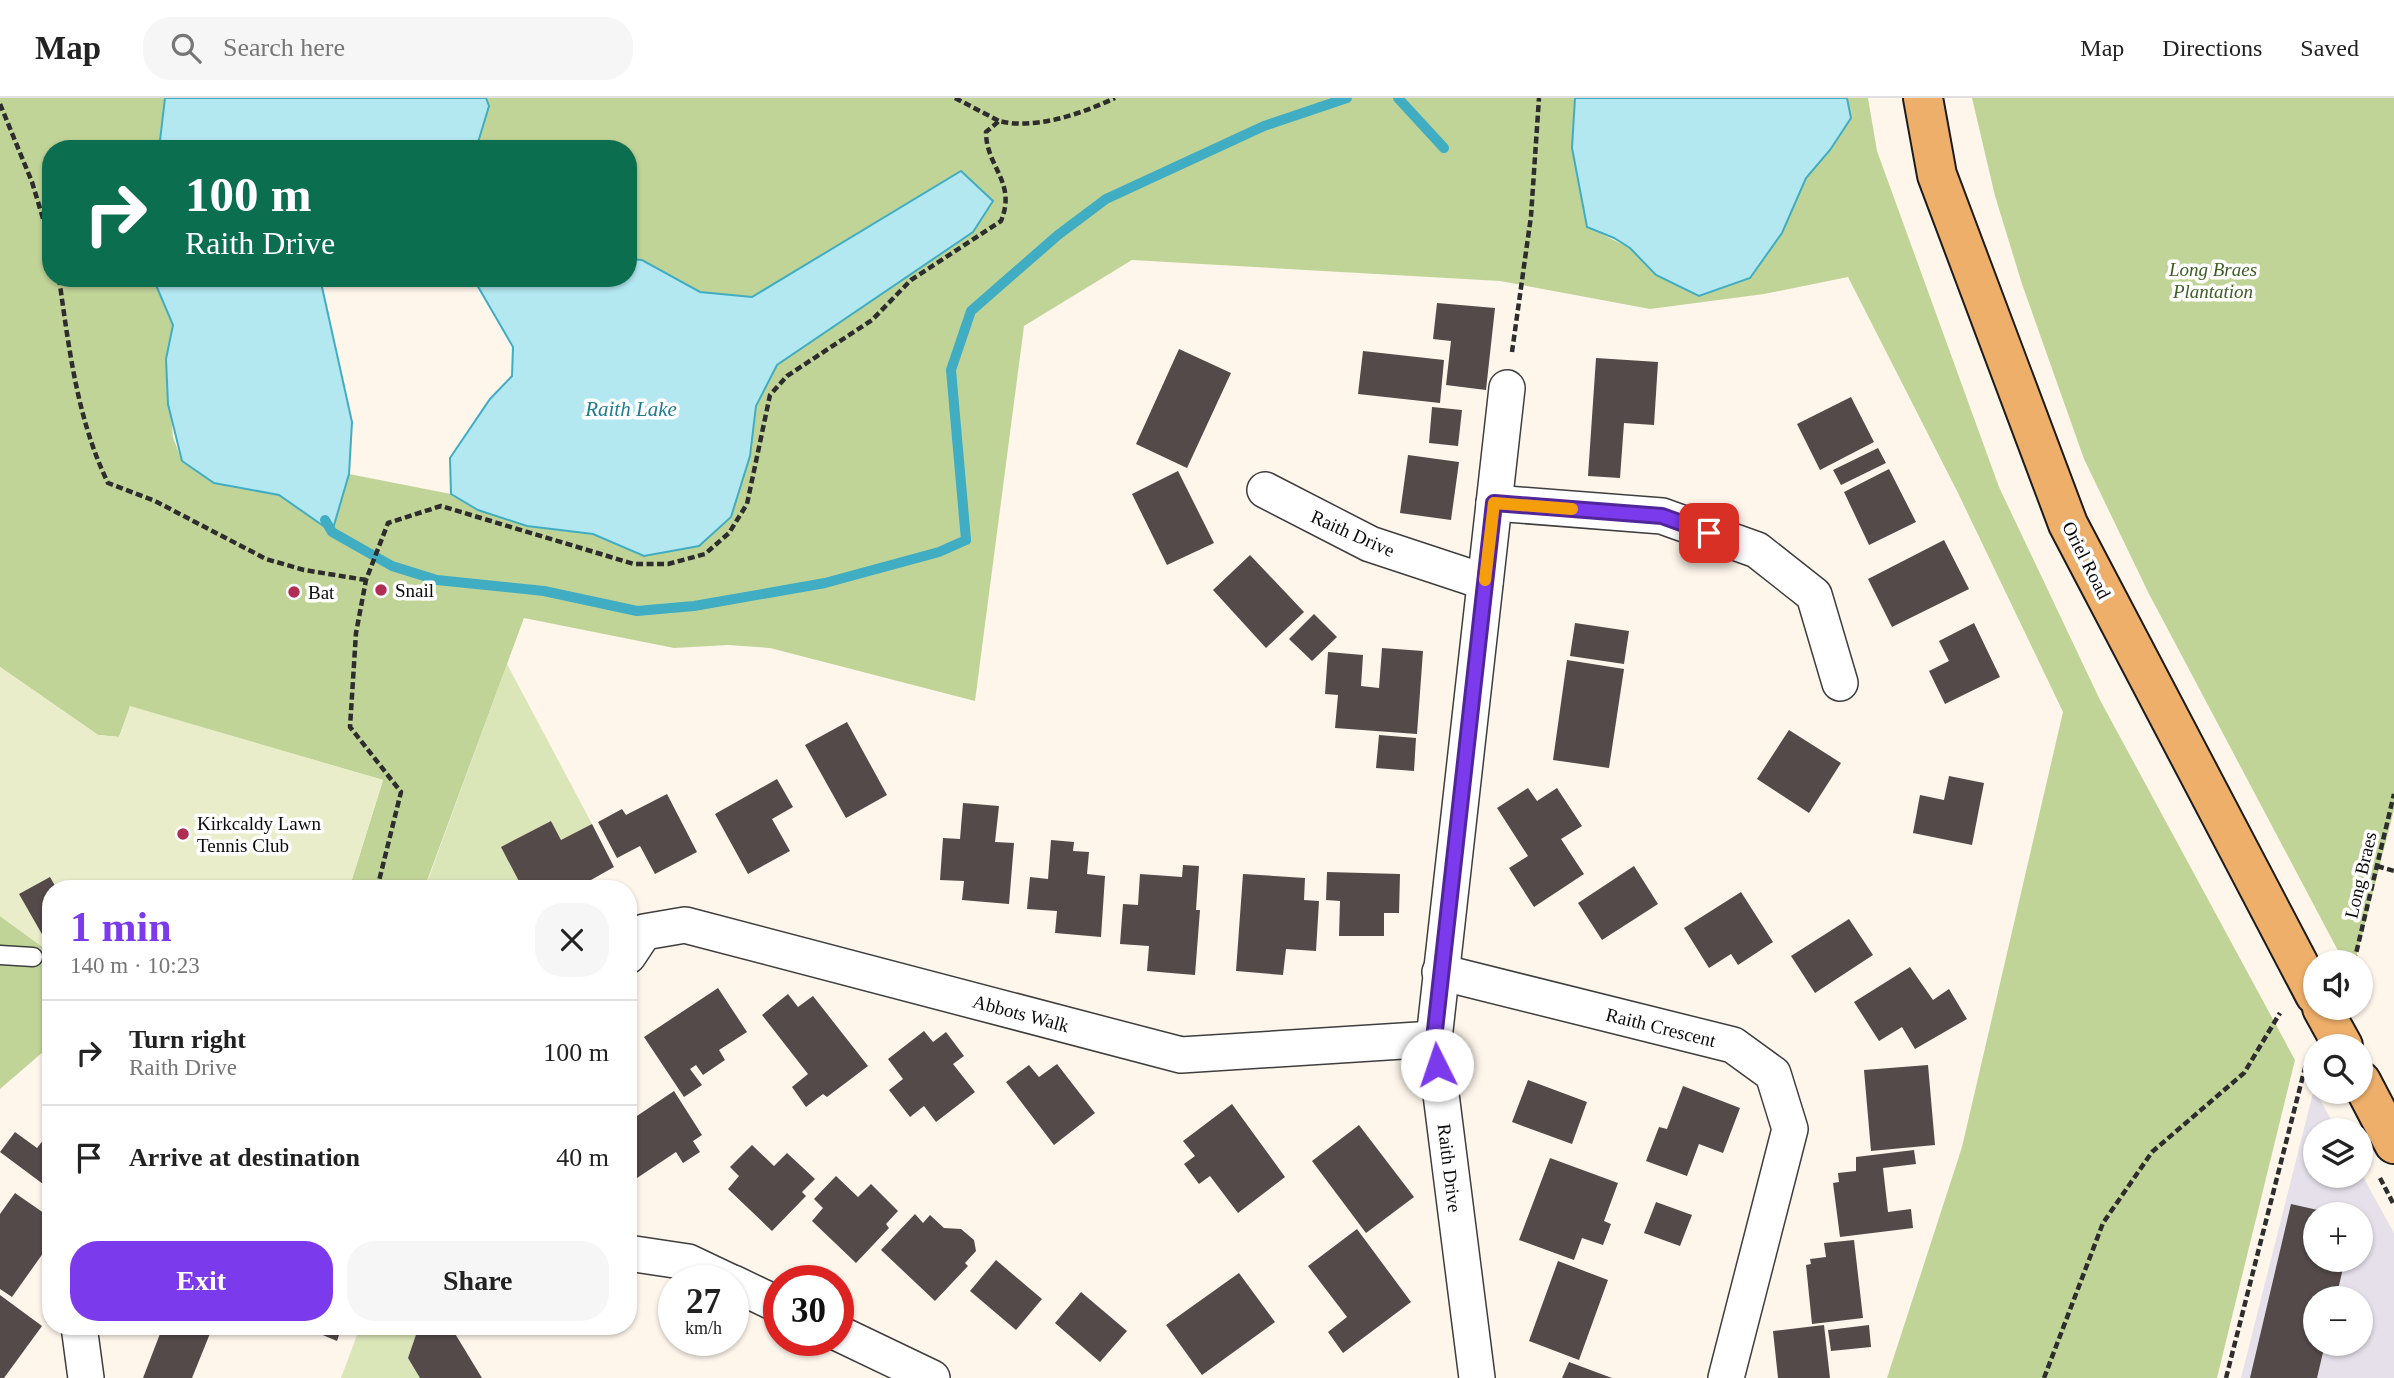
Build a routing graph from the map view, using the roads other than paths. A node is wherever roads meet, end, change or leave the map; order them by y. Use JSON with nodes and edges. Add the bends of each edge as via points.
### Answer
{"nodes":[{"id":1,"x":1923,"y":98,"type":"edge"},
{"id":2,"x":1507,"y":388,"type":"road end"},
{"id":3,"x":1265,"y":490,"type":"dead end"},
{"id":4,"x":1494,"y":503,"type":"junction"},
{"id":5,"x":1485,"y":582,"type":"junction"},
{"id":6,"x":1840,"y":683,"type":"dead end"},
{"id":7,"x":637,"y":942,"type":"edge"},
{"id":8,"x":0,"y":955,"type":"edge"},
{"id":9,"x":33,"y":957,"type":"dead end"},
{"id":10,"x":2303,"y":971,"type":"edge"},
{"id":11,"x":1440,"y":972,"type":"junction"},
{"id":12,"x":1434,"y":1039,"type":"junction"},
{"id":13,"x":2373,"y":1104,"type":"edge"},
{"id":14,"x":2394,"y":1144,"type":"edge"},
{"id":15,"x":637,"y":1254,"type":"edge"},
{"id":16,"x":694,"y":1265,"type":"edge"},
{"id":17,"x":80,"y":1335,"type":"edge"},
{"id":18,"x":854,"y":1341,"type":"edge"},
{"id":19,"x":86,"y":1378,"type":"edge"},
{"id":20,"x":932,"y":1378,"type":"edge"},
{"id":21,"x":1477,"y":1378,"type":"edge"},
{"id":22,"x":1726,"y":1378,"type":"edge"}],
"edges":[{"from":1,"to":10,"type":"main road","name":"Oriel Road","via":[[1937,175],[2068,524]]},
{"from":2,"to":4,"type":"street","name":"Raith Drive"},
{"from":3,"to":5,"type":"street","name":"Raith Drive","via":[[1370,544]]},
{"from":4,"to":5,"type":"street","name":"Raith Drive"},
{"from":4,"to":6,"type":"street","via":[[1662,516],[1756,550],[1814,596]]},
{"from":5,"to":11,"type":"street","name":"Raith Drive"},
{"from":7,"to":12,"type":"street","name":"Abbots Walk","via":[[644,932],[685,925],[1181,1055]]},
{"from":8,"to":9,"type":"lane"},
{"from":11,"to":12,"type":"street","name":"Raith Drive"},
{"from":11,"to":22,"type":"street","name":"Raith Crescent","via":[[1732,1045],[1773,1074],[1790,1129]]},
{"from":12,"to":21,"type":"street","name":"Raith Drive"},
{"from":13,"to":14,"type":"main road"},
{"from":15,"to":16,"type":"street"},
{"from":17,"to":19,"type":"street"},
{"from":18,"to":20,"type":"street"}]}
